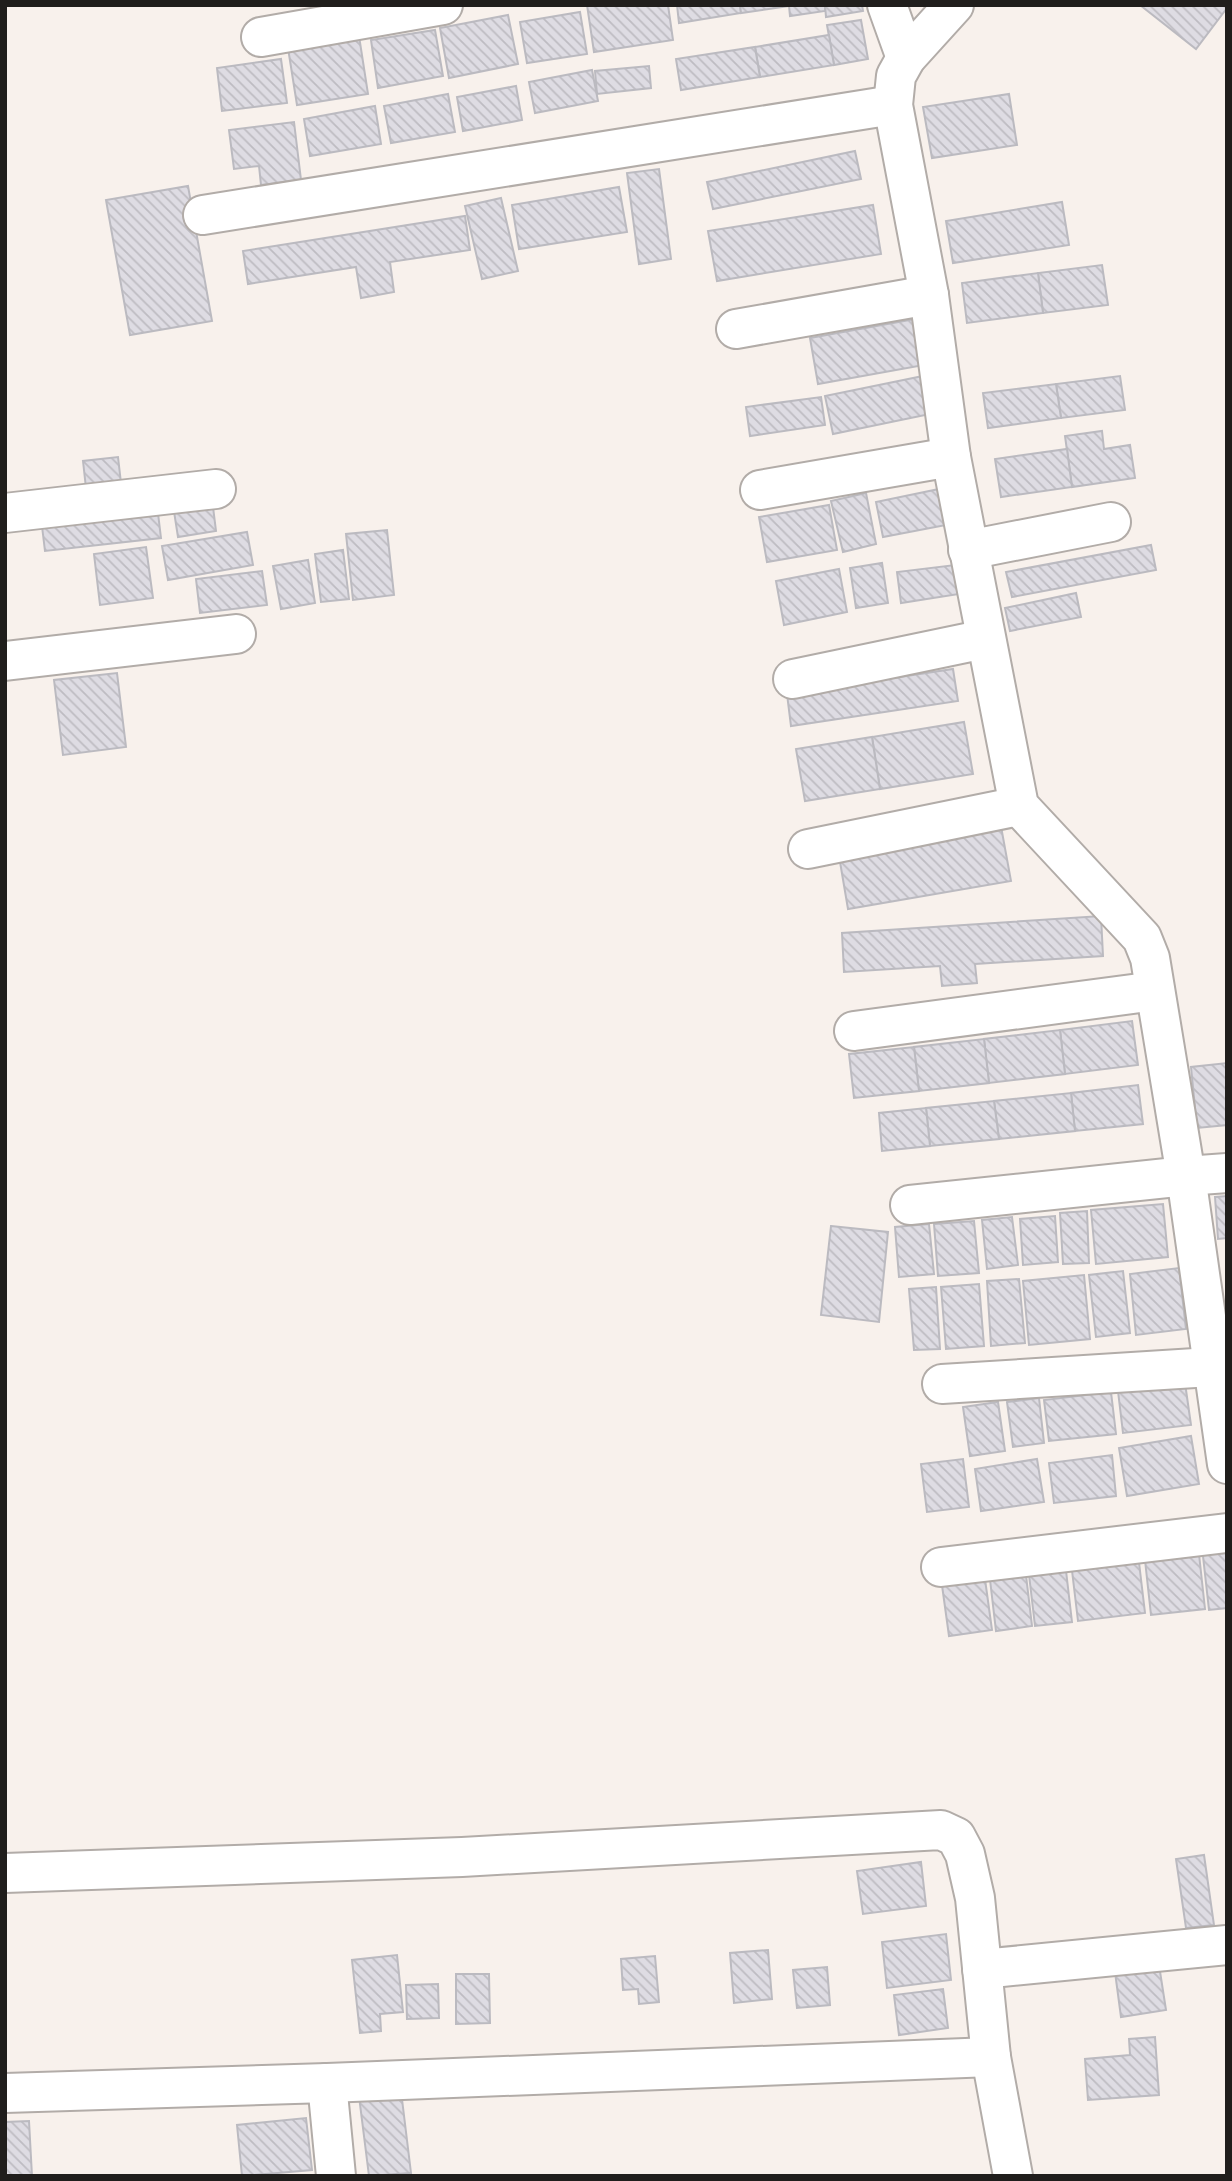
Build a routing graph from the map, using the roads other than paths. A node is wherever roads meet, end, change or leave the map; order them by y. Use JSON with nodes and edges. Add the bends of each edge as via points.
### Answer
{"nodes":[{"id":1,"x":443,"y":5,"type":"edge"},
{"id":2,"x":887,"y":5,"type":"edge"},
{"id":3,"x":954,"y":5,"type":"edge"},
{"id":4,"x":261,"y":37,"type":"dead end"},
{"id":5,"x":906,"y":58,"type":"junction"},
{"id":6,"x":893,"y":105,"type":"junction"},
{"id":7,"x":203,"y":215,"type":"dead end"},
{"id":8,"x":929,"y":295,"type":"junction"},
{"id":9,"x":736,"y":329,"type":"dead end"},
{"id":10,"x":951,"y":457,"type":"junction"},
{"id":11,"x":216,"y":489,"type":"dead end"},
{"id":12,"x":760,"y":490,"type":"dead end"},
{"id":13,"x":5,"y":513,"type":"edge"},
{"id":14,"x":1111,"y":522,"type":"dead end"},
{"id":15,"x":968,"y":550,"type":"junction"},
{"id":16,"x":236,"y":634,"type":"dead end"},
{"id":17,"x":985,"y":639,"type":"junction"},
{"id":18,"x":5,"y":661,"type":"edge"},
{"id":19,"x":793,"y":679,"type":"dead end"},
{"id":20,"x":1019,"y":806,"type":"junction"},
{"id":21,"x":808,"y":849,"type":"dead end"},
{"id":22,"x":1155,"y":991,"type":"junction"},
{"id":23,"x":855,"y":1031,"type":"dead end"},
{"id":24,"x":1227,"y":1173,"type":"edge"},
{"id":25,"x":1186,"y":1176,"type":"junction"},
{"id":26,"x":910,"y":1205,"type":"dead end"},
{"id":27,"x":1220,"y":1367,"type":"edge"},
{"id":28,"x":942,"y":1384,"type":"dead end"},
{"id":29,"x":1227,"y":1464,"type":"edge"},
{"id":30,"x":1227,"y":1533,"type":"edge"},
{"id":31,"x":941,"y":1567,"type":"dead end"},
{"id":32,"x":5,"y":1873,"type":"edge"},
{"id":33,"x":1227,"y":1945,"type":"edge"},
{"id":34,"x":982,"y":1969,"type":"junction"},
{"id":35,"x":991,"y":2057,"type":"junction"},
{"id":36,"x":327,"y":2083,"type":"junction"},
{"id":37,"x":5,"y":2093,"type":"edge"},
{"id":38,"x":336,"y":2176,"type":"edge"},
{"id":39,"x":1013,"y":2176,"type":"edge"}],
"edges":[{"from":1,"to":4,"type":"street"},
{"from":2,"to":5,"type":"street"},
{"from":3,"to":5,"type":"street"},
{"from":5,"to":6,"type":"street","via":[[896,76]]},
{"from":6,"to":7,"type":"street"},
{"from":6,"to":8,"type":"street"},
{"from":8,"to":9,"type":"street"},
{"from":8,"to":10,"type":"street"},
{"from":10,"to":12,"type":"street"},
{"from":10,"to":15,"type":"street"},
{"from":11,"to":13,"type":"street"},
{"from":14,"to":15,"type":"street"},
{"from":15,"to":17,"type":"street"},
{"from":16,"to":18,"type":"street"},
{"from":17,"to":19,"type":"street"},
{"from":17,"to":20,"type":"street"},
{"from":20,"to":21,"type":"street"},
{"from":20,"to":22,"type":"street","via":[[1142,938]]},
{"from":22,"to":23,"type":"street"},
{"from":22,"to":25,"type":"street"},
{"from":24,"to":25,"type":"street"},
{"from":25,"to":26,"type":"street"},
{"from":25,"to":27,"type":"street"},
{"from":27,"to":28,"type":"street"},
{"from":27,"to":29,"type":"street"},
{"from":30,"to":31,"type":"street"},
{"from":32,"to":34,"type":"street","via":[[462,1857],[941,1830],[956,1837],[965,1854]]},
{"from":33,"to":34,"type":"street"},
{"from":34,"to":35,"type":"street"},
{"from":35,"to":36,"type":"street"},
{"from":35,"to":39,"type":"street"},
{"from":36,"to":37,"type":"street"},
{"from":36,"to":38,"type":"street"}]}
